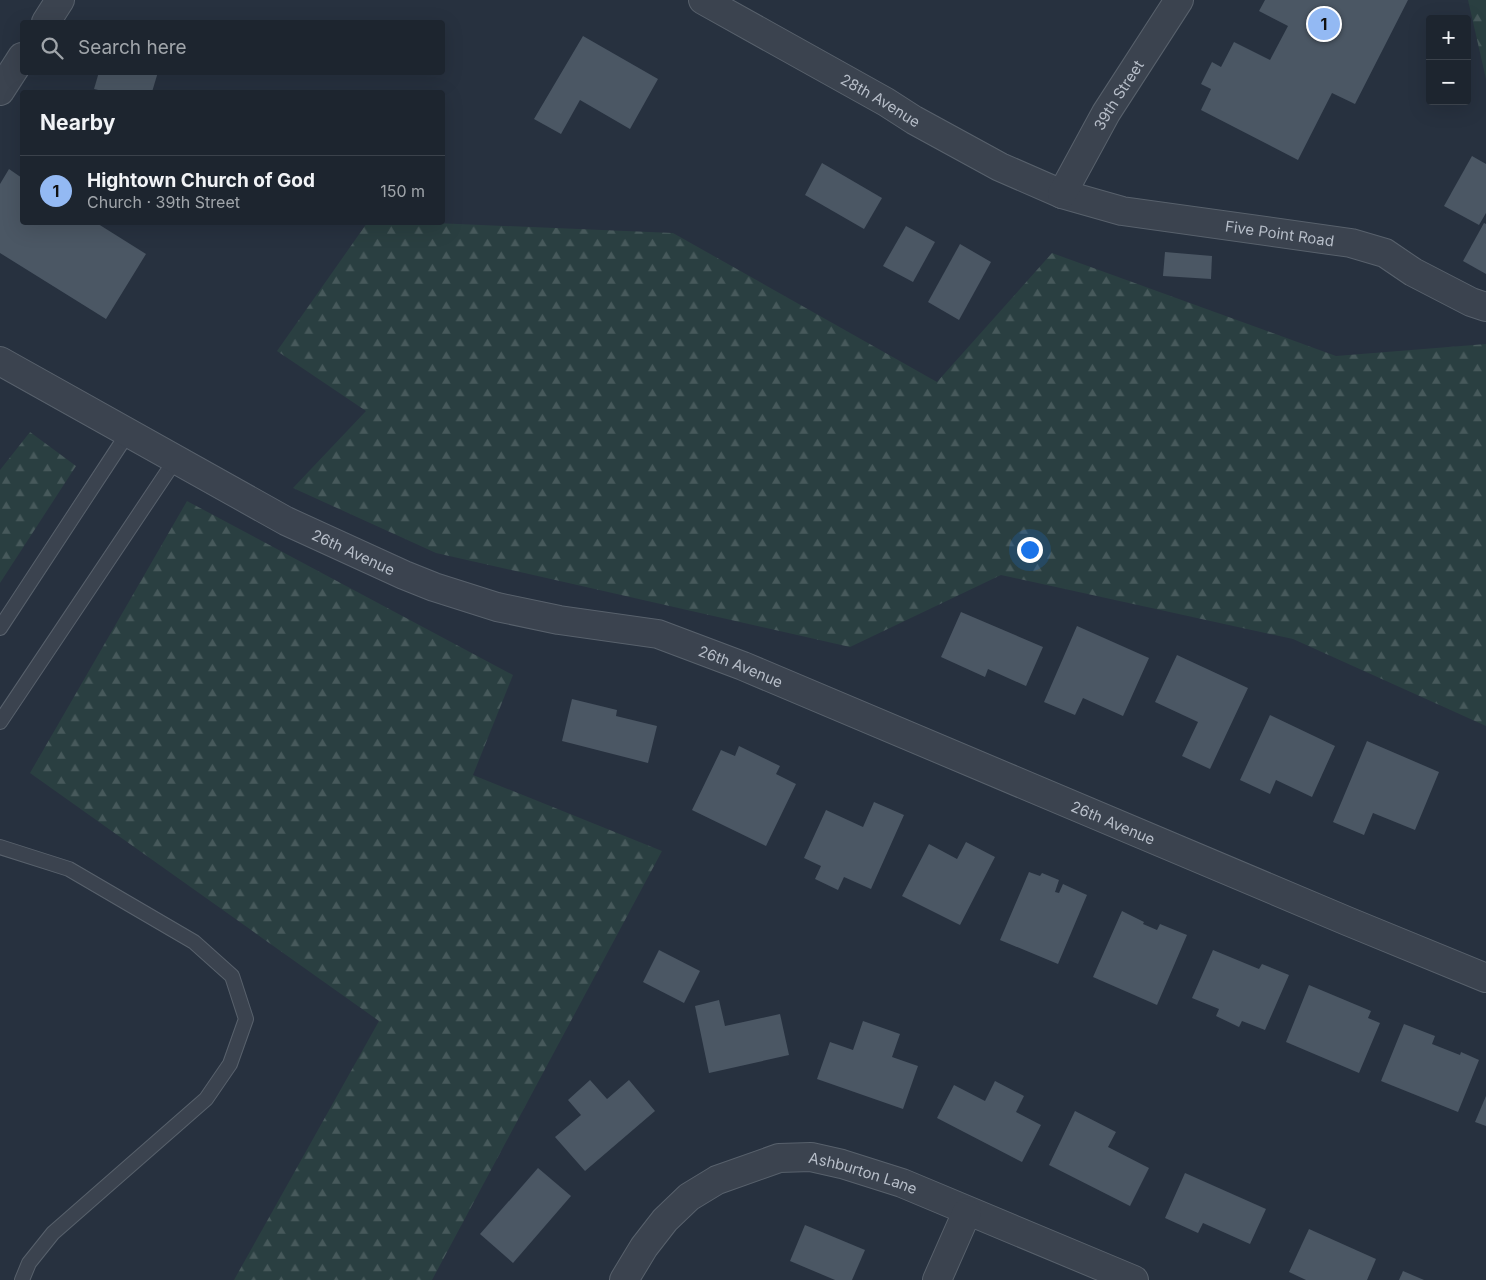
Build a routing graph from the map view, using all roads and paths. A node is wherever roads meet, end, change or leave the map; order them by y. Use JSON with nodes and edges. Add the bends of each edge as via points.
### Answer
{"nodes":[{"id":1,"x":60,"y":0,"type":"edge"},
{"id":2,"x":704,"y":0,"type":"edge"},
{"id":3,"x":1180,"y":0,"type":"edge"},
{"id":4,"x":47,"y":20,"type":"edge"},
{"id":5,"x":20,"y":60,"type":"edge"},
{"id":6,"x":0,"y":91,"type":"edge"},
{"id":7,"x":1062,"y":194,"type":"junction"},
{"id":8,"x":1486,"y":308,"type":"edge"},
{"id":9,"x":0,"y":361,"type":"edge"},
{"id":10,"x":128,"y":433,"type":"junction"},
{"id":11,"x":176,"y":459,"type":"junction"},
{"id":12,"x":0,"y":628,"type":"edge"},
{"id":13,"x":0,"y":722,"type":"edge"},
{"id":14,"x":0,"y":848,"type":"edge"},
{"id":15,"x":1486,"y":978,"type":"edge"},
{"id":16,"x":967,"y":1212,"type":"junction"},
{"id":17,"x":22,"y":1280,"type":"edge"},
{"id":18,"x":624,"y":1280,"type":"edge"},
{"id":19,"x":937,"y":1280,"type":"edge"},
{"id":20,"x":1134,"y":1280,"type":"edge"}],
"edges":[{"from":1,"to":4,"type":"street"},
{"from":2,"to":7,"type":"street","name":"28th Avenue","via":[[992,162]]},
{"from":3,"to":7,"type":"street","name":"39th Street","via":[[1106,113]]},
{"from":5,"to":6,"type":"street"},
{"from":7,"to":8,"type":"street","name":"Five Point Road","via":[[1122,211],[1352,243],[1385,253],[1413,272]]},
{"from":9,"to":10,"type":"street","name":"26th Avenue"},
{"from":10,"to":11,"type":"street","name":"26th Avenue"},
{"from":10,"to":12,"type":"lane"},
{"from":11,"to":13,"type":"lane"},
{"from":11,"to":15,"type":"street","name":"26th Avenue","via":[[286,521],[434,587],[497,607],[559,620],[658,634],[743,666]]},
{"from":14,"to":17,"type":"lane","via":[[69,868],[194,942],[232,976],[246,1019],[230,1064],[206,1099],[53,1233],[30,1263]]},
{"from":16,"to":18,"type":"street","name":"Ashburton Lane","via":[[902,1184],[842,1164],[811,1157],[778,1158],[717,1180],[689,1197],[649,1240]]},
{"from":16,"to":19,"type":"street"},
{"from":16,"to":20,"type":"street","name":"Ashburton Lane"}]}
